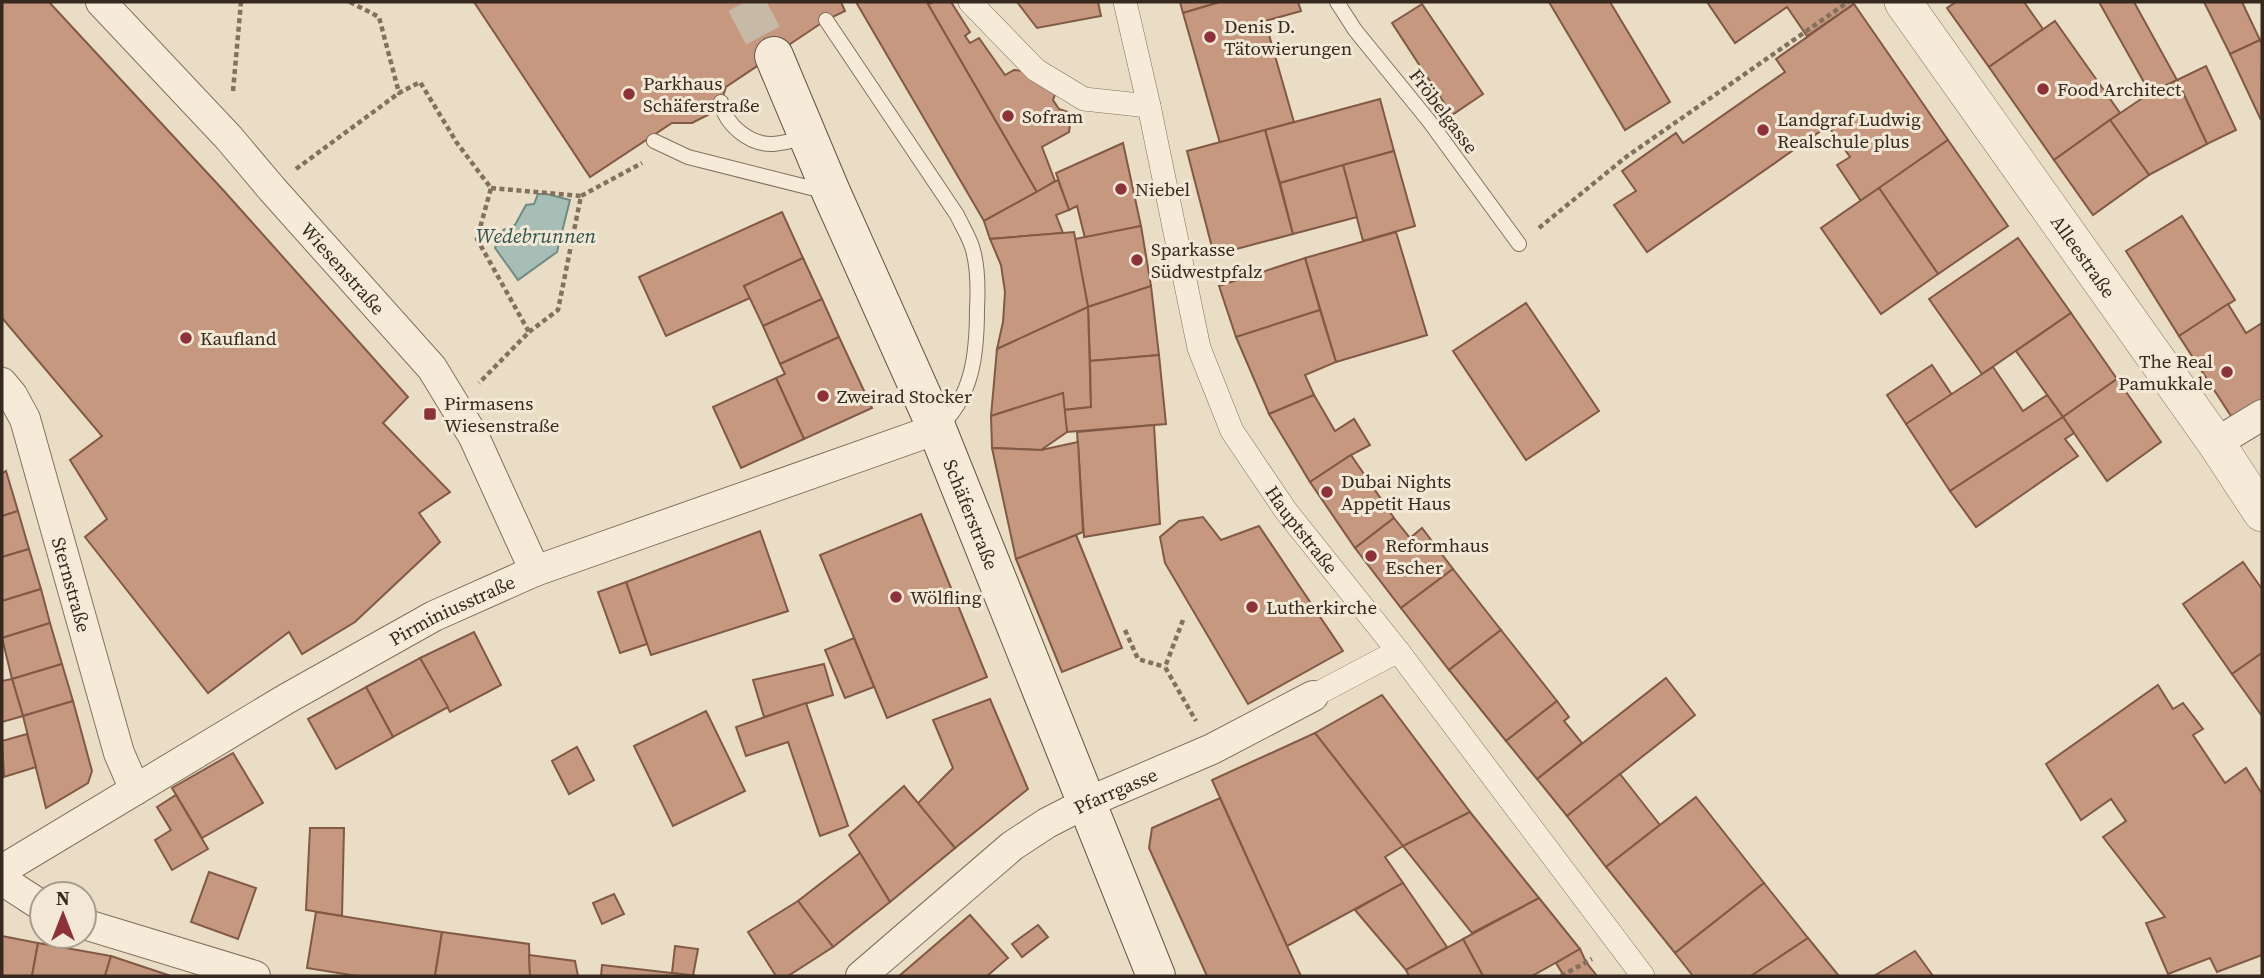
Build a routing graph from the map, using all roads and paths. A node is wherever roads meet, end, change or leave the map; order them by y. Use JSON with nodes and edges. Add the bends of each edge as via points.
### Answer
{"nodes":[{"id":1,"x":101,"y":2,"type":"edge"},
{"id":2,"x":241,"y":2,"type":"edge"},
{"id":3,"x":349,"y":2,"type":"edge"},
{"id":4,"x":970,"y":2,"type":"edge"},
{"id":5,"x":1125,"y":2,"type":"edge"},
{"id":6,"x":1337,"y":2,"type":"edge"},
{"id":7,"x":1848,"y":2,"type":"edge"},
{"id":8,"x":1903,"y":2,"type":"edge"},
{"id":9,"x":827,"y":20,"type":"dead end"},
{"id":10,"x":774,"y":55,"type":"tunnel mouth"},
{"id":11,"x":399,"y":93,"type":"junction"},
{"id":12,"x":721,"y":102,"type":"dead end"},
{"id":13,"x":1149,"y":106,"type":"junction"},
{"id":14,"x":809,"y":137,"type":"junction"},
{"id":15,"x":229,"y":138,"type":"junction"},
{"id":16,"x":654,"y":141,"type":"dead end"},
{"id":17,"x":669,"y":149,"type":"junction"},
{"id":18,"x":491,"y":188,"type":"junction"},
{"id":19,"x":272,"y":189,"type":"junction"},
{"id":20,"x":831,"y":192,"type":"junction"},
{"id":21,"x":581,"y":196,"type":"junction"},
{"id":22,"x":1519,"y":244,"type":"joint"},
{"id":23,"x":528,"y":332,"type":"junction"},
{"id":24,"x":2,"y":383,"type":"edge"},
{"id":25,"x":455,"y":407,"type":"junction"},
{"id":26,"x":2262,"y":415,"type":"edge"},
{"id":27,"x":937,"y":429,"type":"junction"},
{"id":28,"x":2216,"y":443,"type":"junction"},
{"id":29,"x":2262,"y":513,"type":"edge"},
{"id":30,"x":536,"y":571,"type":"junction"},
{"id":31,"x":1183,"y":620,"type":"dead end"},
{"id":32,"x":1125,"y":630,"type":"dead end"},
{"id":33,"x":1398,"y":651,"type":"junction"},
{"id":34,"x":1165,"y":667,"type":"junction"},
{"id":35,"x":1313,"y":696,"type":"joint"},
{"id":36,"x":1212,"y":749,"type":"junction"},
{"id":37,"x":135,"y":790,"type":"junction"},
{"id":38,"x":1086,"y":803,"type":"junction"},
{"id":39,"x":2,"y":870,"type":"edge"},
{"id":40,"x":2,"y":880,"type":"edge"},
{"id":41,"x":28,"y":897,"type":"edge"},
{"id":42,"x":98,"y":928,"type":"edge"},
{"id":43,"x":1600,"y":954,"type":"dead end"},
{"id":44,"x":1562,"y":975,"type":"edge"},
{"id":45,"x":255,"y":976,"type":"edge"},
{"id":46,"x":861,"y":976,"type":"edge"},
{"id":47,"x":1156,"y":976,"type":"edge"},
{"id":48,"x":1643,"y":976,"type":"edge"}],
"edges":[{"from":1,"to":15,"type":"street","name":"Wiesenstraße"},
{"from":2,"to":15,"type":"path"},
{"from":3,"to":11,"type":"path","via":[[379,17]]},
{"from":4,"to":13,"type":"street","via":[[1036,70],[1084,99]]},
{"from":5,"to":13,"type":"street","name":"Hauptstraße"},
{"from":6,"to":22,"type":"lane","name":"Fröbelgasse"},
{"from":7,"to":22,"type":"path","via":[[1626,157]]},
{"from":8,"to":28,"type":"street","name":"Alleestraße"},
{"from":9,"to":27,"type":"lane","via":[[957,215],[973,250],[978,290],[976,354],[966,391],[953,415]]},
{"from":10,"to":14,"type":"main road","name":"Schäferstraße"},
{"from":11,"to":18,"type":"path","via":[[420,82]]},
{"from":11,"to":19,"type":"path"},
{"from":12,"to":14,"type":"lane","via":[[726,118],[759,142]]},
{"from":13,"to":33,"type":"street","name":"Hauptstraße","via":[[1199,348],[1232,430],[1286,511]]},
{"from":14,"to":20,"type":"main road","name":"Schäferstraße"},
{"from":15,"to":19,"type":"street","name":"Wiesenstraße"},
{"from":16,"to":17,"type":"lane"},
{"from":17,"to":20,"type":"lane"},
{"from":17,"to":21,"type":"path"},
{"from":18,"to":21,"type":"path"},
{"from":18,"to":23,"type":"path","via":[[477,239]]},
{"from":19,"to":25,"type":"street","name":"Wiesenstraße","via":[[432,368]]},
{"from":20,"to":27,"type":"main road","name":"Schäferstraße"},
{"from":21,"to":23,"type":"path","via":[[558,310]]},
{"from":23,"to":25,"type":"path"},
{"from":24,"to":37,"type":"street","name":"Sternstraße","via":[[24,419],[119,752]]},
{"from":25,"to":30,"type":"street","name":"Wiesenstraße","via":[[474,437]]},
{"from":26,"to":28,"type":"street"},
{"from":27,"to":30,"type":"street","name":"Pirminiusstraße"},
{"from":27,"to":38,"type":"main road","name":"Schäferstraße"},
{"from":28,"to":29,"type":"street","name":"Alleestraße"},
{"from":30,"to":37,"type":"street","name":"Pirminiusstraße","via":[[434,616]]},
{"from":31,"to":34,"type":"path"},
{"from":32,"to":34,"type":"path","via":[[1138,659]]},
{"from":33,"to":35,"type":"street","name":"Pfarrgasse"},
{"from":33,"to":48,"type":"street","name":"Hauptstraße"},
{"from":34,"to":36,"type":"path"},
{"from":35,"to":36,"type":"street","name":"Pfarrgasse"},
{"from":36,"to":38,"type":"street","name":"Pfarrgasse"},
{"from":37,"to":39,"type":"street","name":"Pirminiusstraße"},
{"from":38,"to":46,"type":"street","name":"Pfarrgasse","via":[[1012,846]]},
{"from":38,"to":47,"type":"main road","name":"Schäferstraße"},
{"from":40,"to":41,"type":"street"},
{"from":42,"to":45,"type":"street"},
{"from":43,"to":44,"type":"path"}]}
